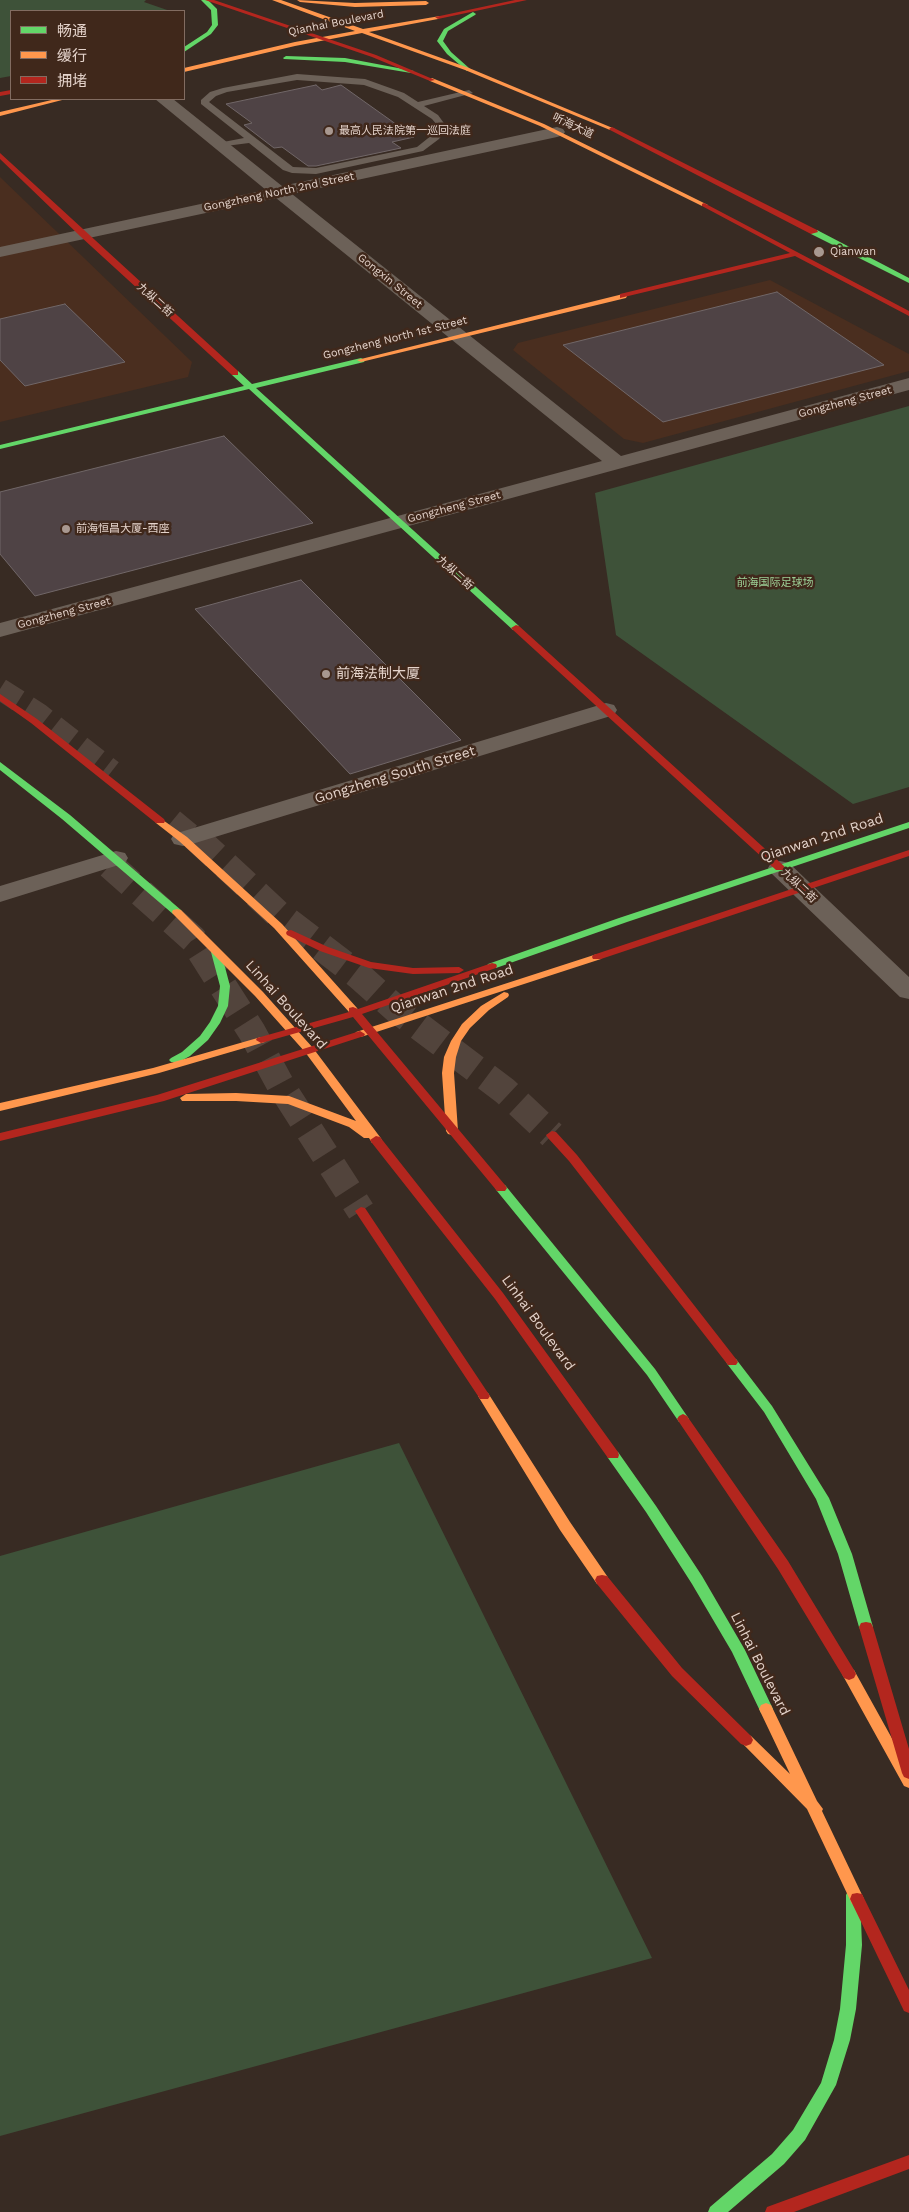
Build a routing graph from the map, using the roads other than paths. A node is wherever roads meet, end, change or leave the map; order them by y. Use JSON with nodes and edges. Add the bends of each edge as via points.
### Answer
{"nodes":[{"id":1,"x":204,"y":0,"type":"edge"},
{"id":2,"x":208,"y":0,"type":"edge"},
{"id":3,"x":275,"y":0,"type":"edge"},
{"id":4,"x":300,"y":0,"type":"edge"},
{"id":5,"x":524,"y":0,"type":"edge"},
{"id":6,"x":495,"y":5,"type":"junction"},
{"id":7,"x":334,"y":20,"type":"junction"},
{"id":8,"x":294,"y":28,"type":"junction"},
{"id":9,"x":364,"y":30,"type":"junction"},
{"id":10,"x":266,"y":34,"type":"dead end"},
{"id":11,"x":324,"y":38,"type":"junction"},
{"id":12,"x":211,"y":46,"type":"dead end"},
{"id":13,"x":185,"y":50,"type":"edge"},
{"id":14,"x":185,"y":51,"type":"edge"},
{"id":15,"x":204,"y":65,"type":"junction"},
{"id":16,"x":468,"y":69,"type":"junction"},
{"id":17,"x":185,"y":70,"type":"edge"},
{"id":18,"x":411,"y":71,"type":"junction"},
{"id":19,"x":469,"y":94,"type":"junction"},
{"id":20,"x":60,"y":100,"type":"edge"},
{"id":21,"x":164,"y":100,"type":"edge"},
{"id":22,"x":416,"y":105,"type":"junction"},
{"id":23,"x":0,"y":114,"type":"edge"},
{"id":24,"x":557,"y":132,"type":"junction"},
{"id":25,"x":249,"y":140,"type":"junction"},
{"id":26,"x":222,"y":146,"type":"junction"},
{"id":27,"x":420,"y":149,"type":"junction"},
{"id":28,"x":0,"y":156,"type":"edge"},
{"id":29,"x":434,"y":159,"type":"junction"},
{"id":30,"x":279,"y":192,"type":"junction"},
{"id":31,"x":83,"y":234,"type":"junction"},
{"id":32,"x":0,"y":252,"type":"edge"},
{"id":33,"x":796,"y":254,"type":"junction"},
{"id":34,"x":909,"y":281,"type":"edge"},
{"id":35,"x":909,"y":314,"type":"edge"},
{"id":36,"x":458,"y":336,"type":"junction"},
{"id":37,"x":909,"y":384,"type":"edge"},
{"id":38,"x":251,"y":386,"type":"junction"},
{"id":39,"x":0,"y":447,"type":"edge"},
{"id":40,"x":617,"y":463,"type":"junction"},
{"id":41,"x":399,"y":522,"type":"junction"},
{"id":42,"x":0,"y":630,"type":"edge"},
{"id":43,"x":0,"y":697,"type":"edge"},
{"id":44,"x":606,"y":710,"type":"junction"},
{"id":45,"x":0,"y":764,"type":"edge"},
{"id":46,"x":909,"y":825,"type":"edge"},
{"id":47,"x":183,"y":839,"type":"junction"},
{"id":48,"x":909,"y":854,"type":"edge"},
{"id":49,"x":116,"y":858,"type":"junction"},
{"id":50,"x":780,"y":868,"type":"junction"},
{"id":51,"x":802,"y":889,"type":"junction"},
{"id":52,"x":0,"y":894,"type":"edge"},
{"id":53,"x":278,"y":926,"type":"junction"},
{"id":54,"x":216,"y":952,"type":"junction"},
{"id":55,"x":500,"y":963,"type":"junction"},
{"id":56,"x":547,"y":974,"type":"junction"},
{"id":57,"x":909,"y":991,"type":"edge"},
{"id":58,"x":356,"y":1012,"type":"junction"},
{"id":59,"x":372,"y":1030,"type":"junction"},
{"id":60,"x":291,"y":1031,"type":"junction"},
{"id":61,"x":309,"y":1050,"type":"junction"},
{"id":62,"x":155,"y":1071,"type":"junction"},
{"id":63,"x":160,"y":1098,"type":"junction"},
{"id":64,"x":0,"y":1107,"type":"edge"},
{"id":65,"x":452,"y":1130,"type":"junction"},
{"id":66,"x":552,"y":1135,"type":"tunnel mouth"},
{"id":67,"x":0,"y":1137,"type":"edge"},
{"id":68,"x":378,"y":1143,"type":"junction"},
{"id":69,"x":361,"y":1211,"type":"tunnel mouth"},
{"id":70,"x":909,"y":1773,"type":"edge"},
{"id":71,"x":909,"y":1782,"type":"edge"},
{"id":72,"x":816,"y":1809,"type":"junction"},
{"id":73,"x":853,"y":1886,"type":"junction"},
{"id":74,"x":909,"y":2006,"type":"edge"},
{"id":75,"x":909,"y":2162,"type":"edge"},
{"id":76,"x":716,"y":2212,"type":"edge"},
{"id":77,"x":773,"y":2212,"type":"edge"}],
"edges":[{"from":1,"to":13,"type":"main road","via":[[214,9],[215,25]]},
{"from":2,"to":8,"type":"main road","name":"听海大道"},
{"from":3,"to":7,"type":"main road","name":"听海大道"},
{"from":4,"to":7,"type":"main road","name":"Qianhai Boulevard","via":[[355,5],[430,2]]},
{"from":5,"to":6,"type":"main road","name":"Qianhai Boulevard"},
{"from":6,"to":9,"type":"main road","name":"Qianhai Boulevard"},
{"from":6,"to":16,"type":"main road","via":[[468,16],[442,36],[442,46]]},
{"from":7,"to":8,"type":"main road","name":"Qianhai Boulevard"},
{"from":7,"to":9,"type":"main road","name":"听海大道"},
{"from":8,"to":10,"type":"main road","name":"Qianhai Boulevard"},
{"from":8,"to":11,"type":"main road","name":"听海大道"},
{"from":9,"to":11,"type":"main road","name":"Qianhai Boulevard"},
{"from":9,"to":16,"type":"main road","name":"听海大道"},
{"from":11,"to":15,"type":"main road","name":"Qianhai Boulevard"},
{"from":11,"to":18,"type":"main road","name":"听海大道"},
{"from":12,"to":14,"type":"main road"},
{"from":15,"to":17,"type":"main road","name":"Qianhai Boulevard"},
{"from":15,"to":18,"type":"main road","via":[[273,58],[313,58]]},
{"from":16,"to":34,"type":"main road","name":"听海大道","via":[[629,136]]},
{"from":18,"to":19,"type":"main road","name":"听海大道"},
{"from":19,"to":22,"type":"lane"},
{"from":19,"to":24,"type":"main road","name":"听海大道"},
{"from":20,"to":23,"type":"main road"},
{"from":21,"to":26,"type":"street","name":"Gongxin Street"},
{"from":22,"to":25,"type":"lane","via":[[401,94],[365,82],[297,76],[226,90],[208,97],[204,102],[206,105]]},
{"from":22,"to":27,"type":"lane","via":[[435,117],[442,126],[436,137]]},
{"from":24,"to":29,"type":"street","name":"Gongzheng North 2nd Street"},
{"from":24,"to":33,"type":"main road","name":"听海大道"},
{"from":25,"to":26,"type":"lane"},
{"from":25,"to":27,"type":"lane","via":[[286,168],[306,171]]},
{"from":26,"to":30,"type":"street","name":"Gongxin Street"},
{"from":27,"to":29,"type":"lane"},
{"from":28,"to":31,"type":"main road","name":"九纵二街"},
{"from":29,"to":30,"type":"street","name":"Gongzheng North 2nd Street"},
{"from":30,"to":31,"type":"street","name":"Gongzheng North 2nd Street"},
{"from":30,"to":36,"type":"street","name":"Gongxin Street"},
{"from":31,"to":32,"type":"street","name":"Gongzheng North 2nd Street"},
{"from":31,"to":38,"type":"main road","name":"九纵二街"},
{"from":33,"to":35,"type":"main road","name":"听海大道"},
{"from":33,"to":36,"type":"main road","name":"Gongzheng North 1st Street"},
{"from":36,"to":38,"type":"main road","name":"Gongzheng North 1st Street"},
{"from":36,"to":40,"type":"street","name":"Gongxin Street"},
{"from":37,"to":40,"type":"street","name":"Gongzheng Street"},
{"from":38,"to":39,"type":"main road","name":"Gongzheng North 1st Street"},
{"from":38,"to":41,"type":"main road","name":"九纵二街"},
{"from":40,"to":41,"type":"street","name":"Gongzheng Street"},
{"from":41,"to":42,"type":"street","name":"Gongzheng Street"},
{"from":41,"to":44,"type":"main road","name":"九纵二街"},
{"from":43,"to":47,"type":"main road"},
{"from":44,"to":47,"type":"street","name":"Gongzheng South Street"},
{"from":44,"to":50,"type":"main road","name":"九纵二街"},
{"from":45,"to":49,"type":"main road","name":"Linhai Boulevard"},
{"from":46,"to":50,"type":"main road","name":"Qianwan 2nd Road"},
{"from":47,"to":53,"type":"main road"},
{"from":48,"to":51,"type":"main road","name":"Qianwan 2nd Road"},
{"from":49,"to":52,"type":"street"},
{"from":49,"to":54,"type":"main road","name":"Linhai Boulevard"},
{"from":50,"to":51,"type":"street","name":"九纵二街"},
{"from":50,"to":55,"type":"main road","name":"Qianwan 2nd Road"},
{"from":51,"to":56,"type":"main road","name":"Qianwan 2nd Road"},
{"from":51,"to":57,"type":"street","name":"九纵二街"},
{"from":53,"to":55,"type":"main road","via":[[347,958],[391,969],[462,970]]},
{"from":53,"to":58,"type":"main road"},
{"from":54,"to":60,"type":"main road","name":"Linhai Boulevard"},
{"from":54,"to":62,"type":"main road","via":[[225,986],[223,1006],[215,1023],[186,1054]]},
{"from":55,"to":58,"type":"main road","name":"Qianwan 2nd Road"},
{"from":56,"to":59,"type":"main road","name":"Qianwan 2nd Road"},
{"from":56,"to":65,"type":"main road","via":[[485,1008],[456,1041],[448,1073]]},
{"from":58,"to":59,"type":"main road"},
{"from":58,"to":60,"type":"main road","name":"Qianwan 2nd Road"},
{"from":59,"to":61,"type":"main road","name":"Qianwan 2nd Road"},
{"from":59,"to":65,"type":"main road"},
{"from":60,"to":61,"type":"main road","name":"Linhai Boulevard"},
{"from":60,"to":62,"type":"main road","name":"Qianwan 2nd Road"},
{"from":61,"to":63,"type":"main road","name":"Qianwan 2nd Road"},
{"from":61,"to":68,"type":"main road","name":"Linhai Boulevard"},
{"from":62,"to":64,"type":"main road","name":"Qianwan 2nd Road"},
{"from":63,"to":67,"type":"main road","name":"Qianwan 2nd Road"},
{"from":63,"to":68,"type":"main road","via":[[289,1100],[353,1124]]},
{"from":65,"to":71,"type":"main road","via":[[651,1372],[783,1565]]},
{"from":66,"to":70,"type":"main road","via":[[768,1409],[822,1498],[845,1554]]},
{"from":68,"to":72,"type":"main road","name":"Linhai Boulevard","via":[[499,1296],[651,1509],[738,1650]]},
{"from":69,"to":72,"type":"main road","via":[[604,1583],[677,1672]]},
{"from":72,"to":73,"type":"main road","name":"Linhai Boulevard"},
{"from":73,"to":74,"type":"main road","name":"Linhai Boulevard"},
{"from":73,"to":76,"type":"main road","via":[[854,1945],[848,2009],[828,2085],[798,2135],[778,2159]]},
{"from":75,"to":77,"type":"main road"}]}
